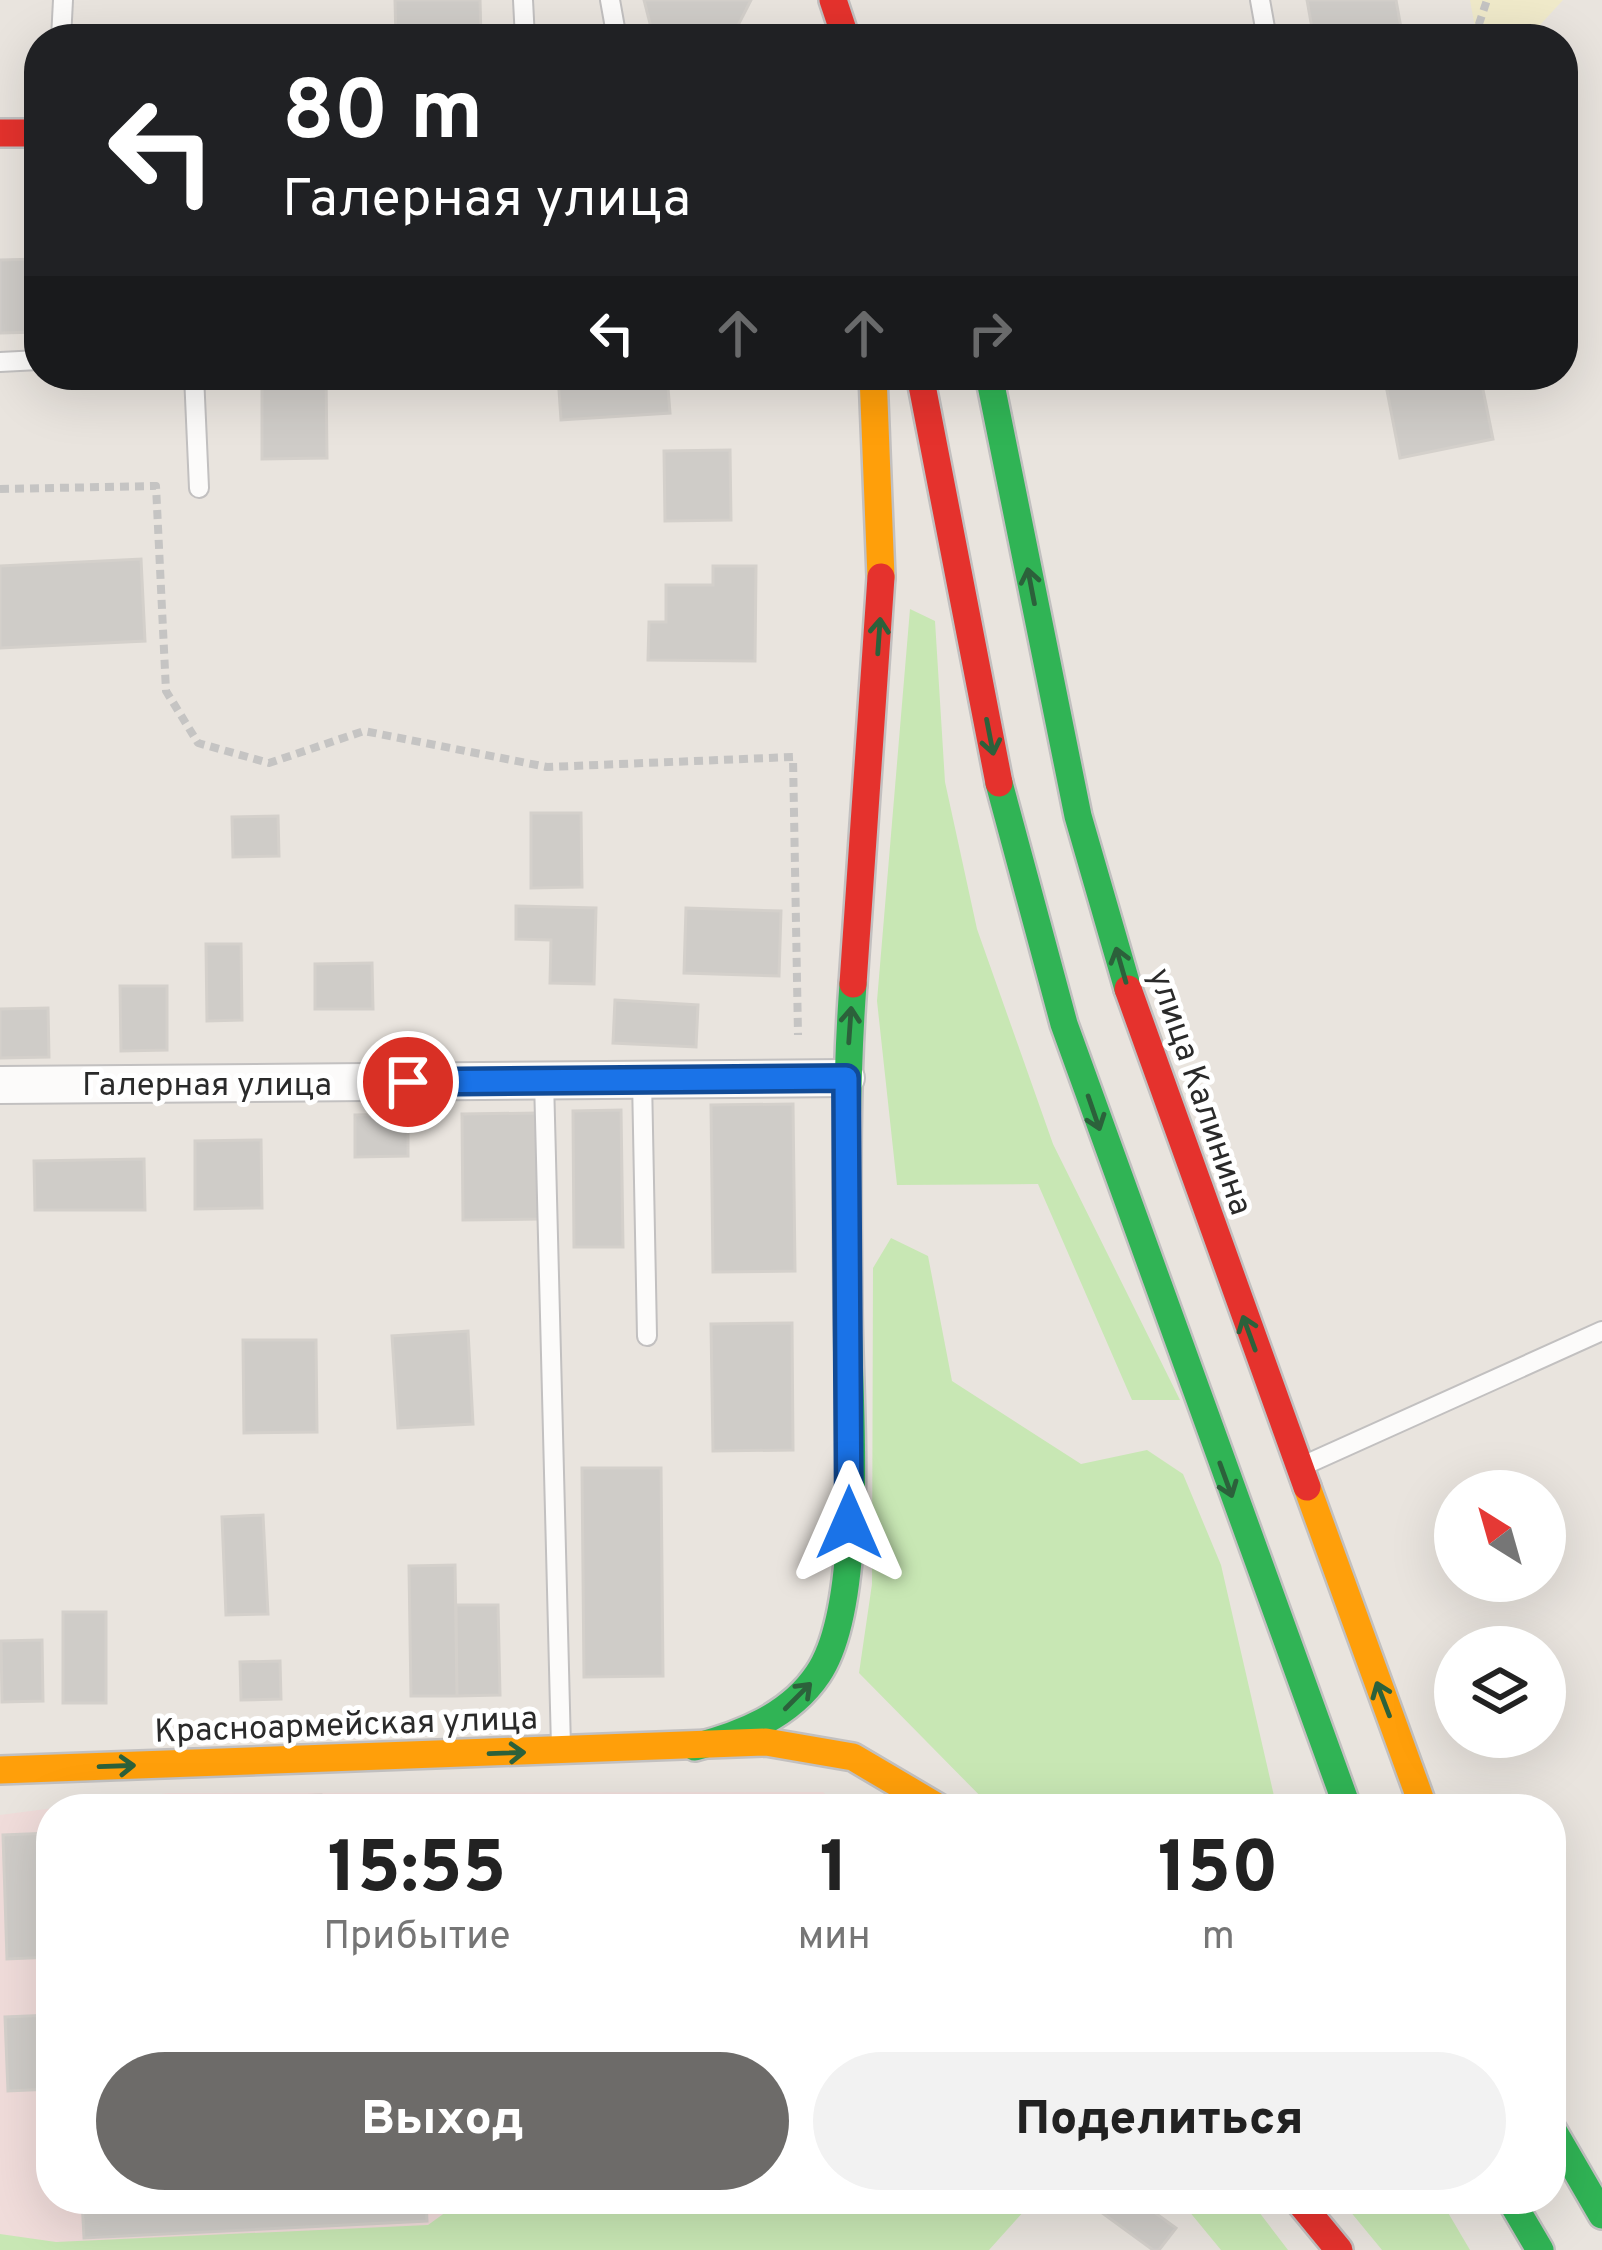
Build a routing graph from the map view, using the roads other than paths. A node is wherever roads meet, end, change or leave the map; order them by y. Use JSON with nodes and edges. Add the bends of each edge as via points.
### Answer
{"nodes":[{"id":1,"x":195,"y":390,"type":"edge"},
{"id":2,"x":874,"y":390,"type":"edge"},
{"id":3,"x":923,"y":390,"type":"edge"},
{"id":4,"x":992,"y":390,"type":"edge"},
{"id":5,"x":199,"y":488,"type":"dead end"},
{"id":6,"x":846,"y":1078,"type":"junction"},
{"id":7,"x":642,"y":1079,"type":"junction"},
{"id":8,"x":544,"y":1081,"type":"junction"},
{"id":9,"x":0,"y":1085,"type":"edge"},
{"id":10,"x":1602,"y":1331,"type":"edge"},
{"id":11,"x":647,"y":1336,"type":"dead end"},
{"id":12,"x":1297,"y":1468,"type":"junction"},
{"id":13,"x":695,"y":1747,"type":"junction"},
{"id":14,"x":562,"y":1752,"type":"junction"},
{"id":15,"x":0,"y":1770,"type":"edge"},
{"id":16,"x":920,"y":1794,"type":"edge"},
{"id":17,"x":1343,"y":1794,"type":"edge"},
{"id":18,"x":1418,"y":1794,"type":"edge"},
{"id":19,"x":1566,"y":2153,"type":"edge"},
{"id":20,"x":1309,"y":2214,"type":"edge"},
{"id":21,"x":1519,"y":2214,"type":"edge"},
{"id":22,"x":1602,"y":2215,"type":"edge"},
{"id":23,"x":1339,"y":2250,"type":"edge"},
{"id":24,"x":1540,"y":2250,"type":"edge"}],
"edges":[{"from":1,"to":5,"type":"lane"},
{"from":6,"to":2,"type":"main road","one_way":true,"via":[[882,604]]},
{"from":3,"to":17,"type":"main road","one_way":true,"via":[[1009,832],[1064,1024]]},
{"from":12,"to":4,"type":"main road","name":"улица Калинина","one_way":true,"via":[[1138,1024],[1078,816]]},
{"from":6,"to":7,"type":"street","name":"Галерная улица"},
{"from":13,"to":6,"type":"main road","one_way":true,"via":[[775,1717],[819,1673],[835,1639],[848,1552]]},
{"from":7,"to":8,"type":"street","name":"Галерная улица"},
{"from":7,"to":11,"type":"lane"},
{"from":8,"to":9,"type":"street","name":"Галерная улица"},
{"from":8,"to":14,"type":"lane"},
{"from":10,"to":12,"type":"lane"},
{"from":18,"to":12,"type":"main road","name":"улица Калинина","one_way":true},
{"from":13,"to":14,"type":"main road","name":"Красноармейская улица"},
{"from":13,"to":16,"type":"main road","via":[[765,1738],[841,1749]]},
{"from":15,"to":14,"type":"main road","name":"Красноармейская улица","one_way":true},
{"from":19,"to":22,"type":"main road"},
{"from":20,"to":23,"type":"main road"},
{"from":21,"to":24,"type":"main road"}]}
